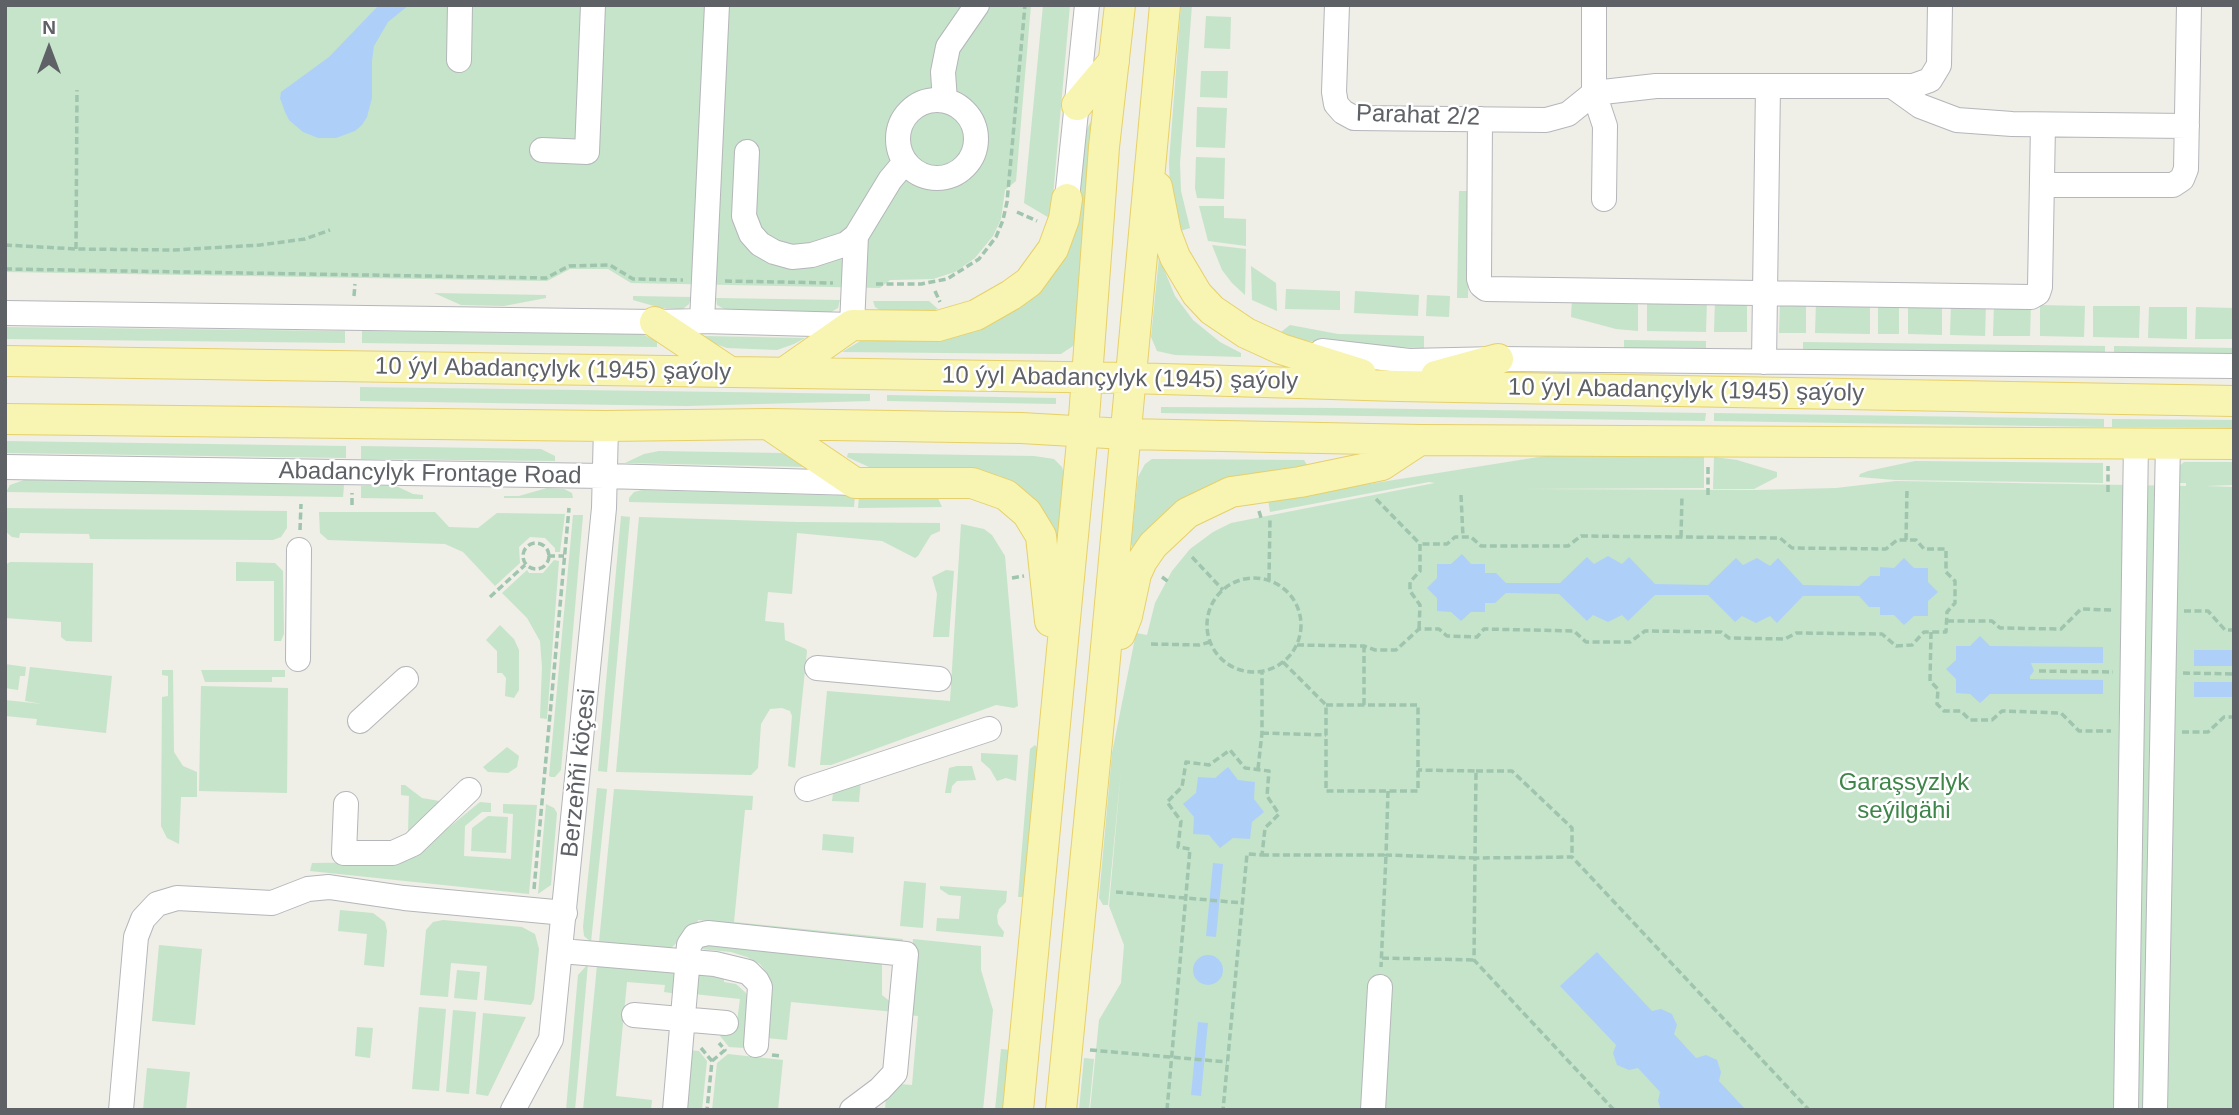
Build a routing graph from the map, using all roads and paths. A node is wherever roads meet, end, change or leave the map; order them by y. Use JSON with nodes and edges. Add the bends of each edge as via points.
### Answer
{"nodes":[{"id":1,"x":460,"y":5,"type":"edge"},
{"id":2,"x":593,"y":5,"type":"edge"},
{"id":3,"x":717,"y":5,"type":"edge"},
{"id":4,"x":977,"y":5,"type":"edge"},
{"id":5,"x":1025,"y":5,"type":"edge"},
{"id":6,"x":1087,"y":5,"type":"edge"},
{"id":7,"x":1120,"y":5,"type":"edge"},
{"id":8,"x":1165,"y":5,"type":"edge"},
{"id":9,"x":1337,"y":5,"type":"edge"},
{"id":10,"x":1594,"y":5,"type":"edge"},
{"id":11,"x":1941,"y":5,"type":"edge"},
{"id":12,"x":2189,"y":5,"type":"edge"},
{"id":13,"x":459,"y":60,"type":"dead end"},
{"id":14,"x":1114,"y":61,"type":"junction"},
{"id":15,"x":1892,"y":86,"type":"junction"},
{"id":16,"x":1768,"y":87,"type":"junction"},
{"id":17,"x":77,"y":90,"type":"dead end"},
{"id":18,"x":1594,"y":93,"type":"junction"},
{"id":19,"x":945,"y":101,"type":"junction"},
{"id":20,"x":1077,"y":105,"type":"junction"},
{"id":21,"x":1480,"y":119,"type":"junction"},
{"id":22,"x":2043,"y":125,"type":"junction"},
{"id":23,"x":2187,"y":126,"type":"junction"},
{"id":24,"x":1152,"y":149,"type":"junction"},
{"id":25,"x":542,"y":150,"type":"dead end"},
{"id":26,"x":747,"y":152,"type":"dead end"},
{"id":27,"x":905,"y":162,"type":"junction"},
{"id":28,"x":2042,"y":185,"type":"junction"},
{"id":29,"x":1068,"y":199,"type":"joint"},
{"id":30,"x":1604,"y":199,"type":"dead end"},
{"id":31,"x":1017,"y":212,"type":"dead end"},
{"id":32,"x":1036,"y":229,"type":"dead end"},
{"id":33,"x":330,"y":230,"type":"dead end"},
{"id":34,"x":856,"y":236,"type":"junction"},
{"id":35,"x":5,"y":245,"type":"edge"},
{"id":36,"x":76,"y":249,"type":"junction"},
{"id":37,"x":5,"y":269,"type":"edge"},
{"id":38,"x":704,"y":280,"type":"junction"},
{"id":39,"x":355,"y":284,"type":"dead end"},
{"id":40,"x":853,"y":284,"type":"junction"},
{"id":41,"x":1765,"y":292,"type":"junction"},
{"id":42,"x":5,"y":313,"type":"edge"},
{"id":43,"x":354,"y":318,"type":"junction"},
{"id":44,"x":702,"y":321,"type":"junction"},
{"id":45,"x":655,"y":322,"type":"junction"},
{"id":46,"x":852,"y":324,"type":"junction"},
{"id":47,"x":1258,"y":339,"type":"junction"},
{"id":48,"x":1498,"y":359,"type":"junction"},
{"id":49,"x":5,"y":360,"type":"edge"},
{"id":50,"x":1764,"y":362,"type":"junction"},
{"id":51,"x":2234,"y":366,"type":"edge"},
{"id":52,"x":730,"y":372,"type":"junction"},
{"id":53,"x":785,"y":372,"type":"junction"},
{"id":54,"x":1086,"y":378,"type":"junction"},
{"id":55,"x":1129,"y":378,"type":"junction"},
{"id":56,"x":1399,"y":386,"type":"junction"},
{"id":57,"x":2234,"y":401,"type":"edge"},
{"id":58,"x":5,"y":419,"type":"edge"},
{"id":59,"x":768,"y":424,"type":"junction"},
{"id":60,"x":606,"y":426,"type":"junction"},
{"id":61,"x":1083,"y":431,"type":"junction"},
{"id":62,"x":1125,"y":434,"type":"junction"},
{"id":63,"x":1420,"y":440,"type":"junction"},
{"id":64,"x":2137,"y":442,"type":"junction"},
{"id":65,"x":2168,"y":442,"type":"junction"},
{"id":66,"x":2234,"y":444,"type":"edge"},
{"id":67,"x":5,"y":467,"type":"edge"},
{"id":68,"x":353,"y":472,"type":"junction"},
{"id":69,"x":605,"y":476,"type":"junction"},
{"id":70,"x":855,"y":483,"type":"junction"},
{"id":71,"x":1907,"y":490,"type":"dead end"},
{"id":72,"x":1461,"y":495,"type":"dead end"},
{"id":73,"x":1682,"y":495,"type":"dead end"},
{"id":74,"x":1376,"y":499,"type":"dead end"},
{"id":75,"x":352,"y":505,"type":"dead end"},
{"id":76,"x":569,"y":508,"type":"dead end"},
{"id":77,"x":1270,"y":519,"type":"dead end"},
{"id":78,"x":1463,"y":537,"type":"junction"},
{"id":79,"x":1681,"y":537,"type":"junction"},
{"id":80,"x":1906,"y":540,"type":"junction"},
{"id":81,"x":1420,"y":544,"type":"junction"},
{"id":82,"x":299,"y":550,"type":"dead end"},
{"id":83,"x":548,"y":555,"type":"junction"},
{"id":84,"x":564,"y":556,"type":"junction"},
{"id":85,"x":1192,"y":557,"type":"dead end"},
{"id":86,"x":526,"y":565,"type":"junction"},
{"id":87,"x":1161,"y":577,"type":"dead end"},
{"id":88,"x":1269,"y":580,"type":"junction"},
{"id":89,"x":1170,"y":583,"type":"dead end"},
{"id":90,"x":1223,"y":590,"type":"junction"},
{"id":91,"x":490,"y":597,"type":"dead end"},
{"id":92,"x":2134,"y":610,"type":"junction"},
{"id":93,"x":2165,"y":611,"type":"junction"},
{"id":94,"x":1947,"y":621,"type":"junction"},
{"id":95,"x":1419,"y":629,"type":"junction"},
{"id":96,"x":2234,"y":630,"type":"edge"},
{"id":97,"x":1931,"y":632,"type":"junction"},
{"id":98,"x":2133,"y":639,"type":"junction"},
{"id":99,"x":2164,"y":639,"type":"junction"},
{"id":100,"x":1210,"y":642,"type":"junction"},
{"id":101,"x":1151,"y":644,"type":"dead end"},
{"id":102,"x":1297,"y":645,"type":"junction"},
{"id":103,"x":1364,"y":646,"type":"junction"},
{"id":104,"x":298,"y":659,"type":"dead end"},
{"id":105,"x":1283,"y":662,"type":"junction"},
{"id":106,"x":1059,"y":665,"type":"junction"},
{"id":107,"x":817,"y":668,"type":"dead end"},
{"id":108,"x":1104,"y":669,"type":"junction"},
{"id":109,"x":1262,"y":671,"type":"junction"},
{"id":110,"x":2039,"y":671,"type":"dead end"},
{"id":111,"x":2133,"y":672,"type":"junction"},
{"id":112,"x":2164,"y":673,"type":"junction"},
{"id":113,"x":2234,"y":674,"type":"edge"},
{"id":114,"x":406,"y":679,"type":"dead end"},
{"id":115,"x":939,"y":679,"type":"dead end"},
{"id":116,"x":1326,"y":705,"type":"junction"},
{"id":117,"x":1364,"y":705,"type":"junction"},
{"id":118,"x":2234,"y":717,"type":"edge"},
{"id":119,"x":360,"y":721,"type":"dead end"},
{"id":120,"x":989,"y":729,"type":"dead end"},
{"id":121,"x":2132,"y":732,"type":"junction"},
{"id":122,"x":2162,"y":732,"type":"junction"},
{"id":123,"x":1262,"y":733,"type":"junction"},
{"id":124,"x":1326,"y":736,"type":"junction"},
{"id":125,"x":1258,"y":769,"type":"junction"},
{"id":126,"x":1418,"y":769,"type":"junction"},
{"id":127,"x":1476,"y":771,"type":"junction"},
{"id":128,"x":2131,"y":785,"type":"junction"},
{"id":129,"x":2161,"y":785,"type":"junction"},
{"id":130,"x":807,"y":789,"type":"dead end"},
{"id":131,"x":469,"y":790,"type":"dead end"},
{"id":132,"x":1388,"y":791,"type":"junction"},
{"id":133,"x":346,"y":804,"type":"dead end"},
{"id":134,"x":1262,"y":855,"type":"junction"},
{"id":135,"x":1386,"y":855,"type":"junction"},
{"id":136,"x":1572,"y":857,"type":"junction"},
{"id":137,"x":1475,"y":858,"type":"junction"},
{"id":138,"x":1116,"y":892,"type":"dead end"},
{"id":139,"x":533,"y":895,"type":"dead end"},
{"id":140,"x":1186,"y":899,"type":"junction"},
{"id":141,"x":1243,"y":903,"type":"junction"},
{"id":142,"x":565,"y":913,"type":"junction"},
{"id":143,"x":2128,"y":926,"type":"junction"},
{"id":144,"x":2159,"y":927,"type":"junction"},
{"id":145,"x":561,"y":951,"type":"junction"},
{"id":146,"x":1382,"y":958,"type":"junction"},
{"id":147,"x":1475,"y":960,"type":"junction"},
{"id":148,"x":688,"y":962,"type":"junction"},
{"id":149,"x":1380,"y":987,"type":"joint"},
{"id":150,"x":634,"y":1015,"type":"dead end"},
{"id":151,"x":683,"y":1019,"type":"junction"},
{"id":152,"x":720,"y":1030,"type":"joint"},
{"id":153,"x":708,"y":1042,"type":"dead end"},
{"id":154,"x":756,"y":1045,"type":"dead end"},
{"id":155,"x":1176,"y":1058,"type":"dead end"},
{"id":156,"x":712,"y":1061,"type":"junction"},
{"id":157,"x":1227,"y":1062,"type":"junction"},
{"id":158,"x":2126,"y":1068,"type":"junction"},
{"id":159,"x":2156,"y":1069,"type":"junction"},
{"id":160,"x":121,"y":1110,"type":"edge"},
{"id":161,"x":513,"y":1110,"type":"edge"},
{"id":162,"x":675,"y":1110,"type":"edge"},
{"id":163,"x":708,"y":1110,"type":"edge"},
{"id":164,"x":852,"y":1110,"type":"edge"},
{"id":165,"x":1018,"y":1110,"type":"edge"},
{"id":166,"x":1061,"y":1110,"type":"edge"},
{"id":167,"x":1167,"y":1110,"type":"edge"},
{"id":168,"x":1223,"y":1110,"type":"edge"},
{"id":169,"x":1373,"y":1110,"type":"edge"},
{"id":170,"x":1614,"y":1110,"type":"edge"},
{"id":171,"x":1809,"y":1110,"type":"edge"},
{"id":172,"x":2126,"y":1110,"type":"edge"},
{"id":173,"x":2155,"y":1110,"type":"edge"}],
"edges":[{"from":1,"to":13,"type":"street"},
{"from":2,"to":25,"type":"street","via":[[587,152]]},
{"from":3,"to":38,"type":"street"},
{"from":4,"to":19,"type":"street","via":[[948,47],[943,72]]},
{"from":5,"to":40,"type":"path","via":[[1007,202],[996,237],[979,259],[947,279],[921,284]]},
{"from":6,"to":20,"type":"street"},
{"from":7,"to":14,"type":"main road"},
{"from":8,"to":24,"type":"main road"},
{"from":9,"to":21,"type":"street","name":"Parahat 2/2","via":[[1334,92],[1343,112],[1354,118]]},
{"from":10,"to":18,"type":"street"},
{"from":11,"to":15,"type":"street","via":[[1939,65],[1930,80]]},
{"from":12,"to":23,"type":"street"},
{"from":14,"to":20,"type":"main road"},
{"from":14,"to":54,"type":"main road"},
{"from":15,"to":16,"type":"street"},
{"from":15,"to":22,"type":"street","via":[[1920,106],[1957,120]]},
{"from":16,"to":18,"type":"street","via":[[1656,86]]},
{"from":16,"to":41,"type":"street"},
{"from":17,"to":36,"type":"path"},
{"from":18,"to":21,"type":"street","name":"Parahat 2/2","via":[[1568,114],[1546,120]]},
{"from":18,"to":30,"type":"street","via":[[1605,126]]},
{"from":19,"to":27,"type":"street","via":[[926,101],[904,118],[898,135]]},
{"from":19,"to":27,"type":"street","via":[[962,109],[973,124],[975,142],[969,160],[956,172],[937,178],[919,173]]},
{"from":20,"to":29,"type":"street"},
{"from":21,"to":41,"type":"street","via":[[1479,279],[1486,289]]},
{"from":22,"to":23,"type":"street"},
{"from":22,"to":28,"type":"street"},
{"from":23,"to":28,"type":"street","via":[[2186,169],[2173,185]]},
{"from":24,"to":47,"type":"main road","via":[[1161,212],[1175,257],[1212,310]]},
{"from":24,"to":55,"type":"main road"},
{"from":26,"to":34,"type":"street","via":[[744,216],[760,244],[792,257],[838,247]]},
{"from":27,"to":34,"type":"street"},
{"from":28,"to":41,"type":"street","via":[[2040,287],[2031,297]]},
{"from":29,"to":46,"type":"main road","via":[[1054,249],[1043,265],[1029,282],[992,306],[938,326]]},
{"from":31,"to":32,"type":"path","via":[[1040,222]]},
{"from":33,"to":36,"type":"path","via":[[305,239],[260,245]]},
{"from":34,"to":40,"type":"street"},
{"from":35,"to":36,"type":"path"},
{"from":37,"to":38,"type":"path","via":[[546,278],[569,266],[610,265],[633,279]]},
{"from":38,"to":40,"type":"path"},
{"from":38,"to":44,"type":"street"},
{"from":39,"to":43,"type":"path"},
{"from":40,"to":46,"type":"street"},
{"from":41,"to":50,"type":"street"},
{"from":42,"to":43,"type":"street"},
{"from":43,"to":45,"type":"street"},
{"from":44,"to":45,"type":"street"},
{"from":44,"to":46,"type":"street"},
{"from":45,"to":52,"type":"main road"},
{"from":46,"to":53,"type":"main road"},
{"from":47,"to":48,"type":"street","name":"10 ýyl Abadançylyk (1945) şaýoly","via":[[1338,355],[1398,360]]},
{"from":47,"to":56,"type":"main road"},
{"from":48,"to":50,"type":"street","name":"10 ýyl Abadançylyk (1945) şaýoly"},
{"from":48,"to":56,"type":"main road"},
{"from":49,"to":52,"type":"main road","name":"10 ýyl Abadançylyk (1945) şaýoly"},
{"from":50,"to":51,"type":"street","name":"10 ýyl Abadançylyk (1945) şaýoly"},
{"from":52,"to":53,"type":"main road","name":"10 ýyl Abadançylyk (1945) şaýoly"},
{"from":53,"to":54,"type":"main road","name":"10 ýyl Abadançylyk (1945) şaýoly"},
{"from":54,"to":55,"type":"main road","name":"10 ýyl Abadançylyk (1945) şaýoly"},
{"from":54,"to":61,"type":"main road"},
{"from":55,"to":56,"type":"main road","name":"10 ýyl Abadançylyk (1945) şaýoly"},
{"from":55,"to":62,"type":"main road"},
{"from":56,"to":57,"type":"main road","name":"10 ýyl Abadançylyk (1945) şaýoly"},
{"from":58,"to":60,"type":"main road","name":"10 ýyl Abadançylyk (1945) şaýoly"},
{"from":59,"to":60,"type":"main road","name":"10 ýyl Abadançylyk (1945) şaýoly"},
{"from":59,"to":61,"type":"main road","name":"10 ýyl Abadançylyk (1945) şaýoly"},
{"from":59,"to":70,"type":"main road"},
{"from":60,"to":69,"type":"street","name":"Berzeňňi köçesi"},
{"from":61,"to":62,"type":"main road","name":"10 ýyl Abadançylyk (1945) şaýoly"},
{"from":61,"to":106,"type":"main road"},
{"from":62,"to":63,"type":"main road","name":"10 ýyl Abadançylyk (1945) şaýoly"},
{"from":62,"to":108,"type":"main road"},
{"from":63,"to":64,"type":"main road","name":"10 ýyl Abadançylyk (1945) şaýoly"},
{"from":63,"to":108,"type":"main road","via":[[1382,465],[1231,492],[1187,513],[1142,561],[1127,617]]},
{"from":64,"to":65,"type":"main road","name":"10 ýyl Abadançylyk (1945) şaýoly"},
{"from":64,"to":92,"type":"street"},
{"from":65,"to":66,"type":"main road","name":"10 ýyl Abadançylyk (1945) şaýoly"},
{"from":65,"to":93,"type":"street"},
{"from":67,"to":68,"type":"street","name":"Abadancylyk Frontage Road"},
{"from":68,"to":69,"type":"street","name":"Abadancylyk Frontage Road"},
{"from":68,"to":75,"type":"path"},
{"from":69,"to":70,"type":"street","name":"Abadancylyk Frontage Road"},
{"from":69,"to":142,"type":"street","name":"Berzeňňi köçesi"},
{"from":70,"to":106,"type":"main road","via":[[972,483],[1018,504],[1041,536],[1048,614]]},
{"from":71,"to":80,"type":"path"},
{"from":72,"to":78,"type":"path"},
{"from":73,"to":79,"type":"path"},
{"from":74,"to":81,"type":"path"},
{"from":76,"to":84,"type":"path"},
{"from":77,"to":88,"type":"path"},
{"from":78,"to":79,"type":"path","via":[[1471,537],[1481,546],[1568,546],[1581,536]]},
{"from":78,"to":81,"type":"path","via":[[1447,544]]},
{"from":79,"to":80,"type":"path","via":[[1780,538],[1792,548],[1886,549],[1897,540]]},
{"from":80,"to":94,"type":"path","via":[[1916,540],[1924,549],[1946,549],[1946,572],[1955,581],[1955,603],[1947,612]]},
{"from":81,"to":95,"type":"path","via":[[1420,571],[1410,582],[1410,592],[1420,605]]},
{"from":82,"to":104,"type":"street"},
{"from":83,"to":84,"type":"path"},
{"from":83,"to":86,"type":"path","via":[[541,568]]},
{"from":83,"to":86,"type":"path","via":[[541,544],[530,545],[523,554]]},
{"from":84,"to":139,"type":"path"},
{"from":85,"to":90,"type":"path"},
{"from":86,"to":91,"type":"path"},
{"from":87,"to":89,"type":"path"},
{"from":88,"to":90,"type":"path","via":[[1246,579]]},
{"from":88,"to":102,"type":"path","via":[[1288,592],[1299,612]]},
{"from":90,"to":100,"type":"path","via":[[1208,616]]},
{"from":92,"to":94,"type":"path","via":[[2081,609],[2061,629]]},
{"from":92,"to":98,"type":"street"},
{"from":93,"to":96,"type":"path","via":[[2208,611],[2225,630]]},
{"from":93,"to":99,"type":"street"},
{"from":94,"to":97,"type":"path","via":[[1946,632]]},
{"from":95,"to":97,"type":"path","via":[[1467,637],[1477,637],[1484,629],[1574,631],[1586,642],[1630,642],[1645,631],[1785,639],[1796,633],[1882,634],[1896,646],[1912,645],[1924,632]]},
{"from":95,"to":103,"type":"path","via":[[1396,650]]},
{"from":97,"to":121,"type":"path","via":[[1930,681],[1938,689],[1937,704],[1944,711],[1961,711],[1970,720],[1992,720],[2002,711],[2062,713],[2079,731]]},
{"from":98,"to":99,"type":"street"},
{"from":98,"to":111,"type":"street"},
{"from":99,"to":112,"type":"street"},
{"from":100,"to":101,"type":"path"},
{"from":100,"to":109,"type":"path","via":[[1229,665]]},
{"from":102,"to":103,"type":"path"},
{"from":102,"to":105,"type":"path"},
{"from":103,"to":117,"type":"path"},
{"from":105,"to":109,"type":"path"},
{"from":105,"to":116,"type":"path"},
{"from":106,"to":165,"type":"main road"},
{"from":107,"to":115,"type":"street"},
{"from":108,"to":166,"type":"main road"},
{"from":109,"to":123,"type":"path"},
{"from":110,"to":111,"type":"path"},
{"from":111,"to":121,"type":"street"},
{"from":112,"to":113,"type":"path"},
{"from":112,"to":122,"type":"street"},
{"from":114,"to":119,"type":"street"},
{"from":116,"to":117,"type":"path"},
{"from":116,"to":124,"type":"path"},
{"from":117,"to":126,"type":"path","via":[[1418,705]]},
{"from":118,"to":122,"type":"path","via":[[2224,717],[2208,732]]},
{"from":120,"to":130,"type":"street"},
{"from":121,"to":128,"type":"street"},
{"from":122,"to":129,"type":"street"},
{"from":123,"to":124,"type":"path"},
{"from":123,"to":125,"type":"path"},
{"from":124,"to":132,"type":"path","via":[[1326,791]]},
{"from":125,"to":134,"type":"path","via":[[1269,771],[1267,796],[1279,814],[1265,828]]},
{"from":125,"to":140,"type":"path","via":[[1245,768],[1230,750],[1209,765],[1186,762],[1182,787],[1167,802],[1181,821],[1178,847],[1190,849]]},
{"from":126,"to":127,"type":"path"},
{"from":126,"to":132,"type":"path","via":[[1418,791]]},
{"from":127,"to":136,"type":"path","via":[[1512,771],[1572,828]]},
{"from":127,"to":137,"type":"path"},
{"from":128,"to":129,"type":"street"},
{"from":128,"to":143,"type":"street"},
{"from":129,"to":144,"type":"street"},
{"from":131,"to":133,"type":"street","via":[[412,844],[393,853],[344,853]]},
{"from":132,"to":135,"type":"path"},
{"from":134,"to":135,"type":"path"},
{"from":134,"to":141,"type":"path","via":[[1247,853]]},
{"from":135,"to":137,"type":"path"},
{"from":135,"to":146,"type":"path"},
{"from":136,"to":137,"type":"path"},
{"from":136,"to":171,"type":"path"},
{"from":137,"to":147,"type":"path"},
{"from":138,"to":140,"type":"path"},
{"from":140,"to":141,"type":"path"},
{"from":140,"to":167,"type":"path"},
{"from":141,"to":157,"type":"path"},
{"from":142,"to":145,"type":"street","name":"Berzeňňi köçesi"},
{"from":142,"to":160,"type":"street","via":[[329,887],[308,889],[272,903],[177,898],[157,904],[143,919],[136,937]]},
{"from":143,"to":144,"type":"street"},
{"from":143,"to":158,"type":"street"},
{"from":144,"to":159,"type":"street"},
{"from":145,"to":148,"type":"street"},
{"from":145,"to":161,"type":"street","name":"Berzeňňi köçesi","via":[[551,1039]]},
{"from":146,"to":147,"type":"path"},
{"from":146,"to":149,"type":"path"},
{"from":147,"to":170,"type":"path"},
{"from":148,"to":151,"type":"street"},
{"from":148,"to":154,"type":"street","via":[[737,968],[757,981]]},
{"from":148,"to":164,"type":"street","via":[[691,940],[701,933],[906,954],[895,1073]]},
{"from":149,"to":169,"type":"street"},
{"from":150,"to":151,"type":"street"},
{"from":151,"to":152,"type":"street"},
{"from":151,"to":162,"type":"street"},
{"from":152,"to":156,"type":"path","via":[[725,1050]]},
{"from":153,"to":156,"type":"path","via":[[701,1048]]},
{"from":155,"to":157,"type":"path"},
{"from":156,"to":163,"type":"path"},
{"from":157,"to":168,"type":"path"},
{"from":158,"to":159,"type":"street"},
{"from":158,"to":172,"type":"street"},
{"from":159,"to":173,"type":"street"}]}
